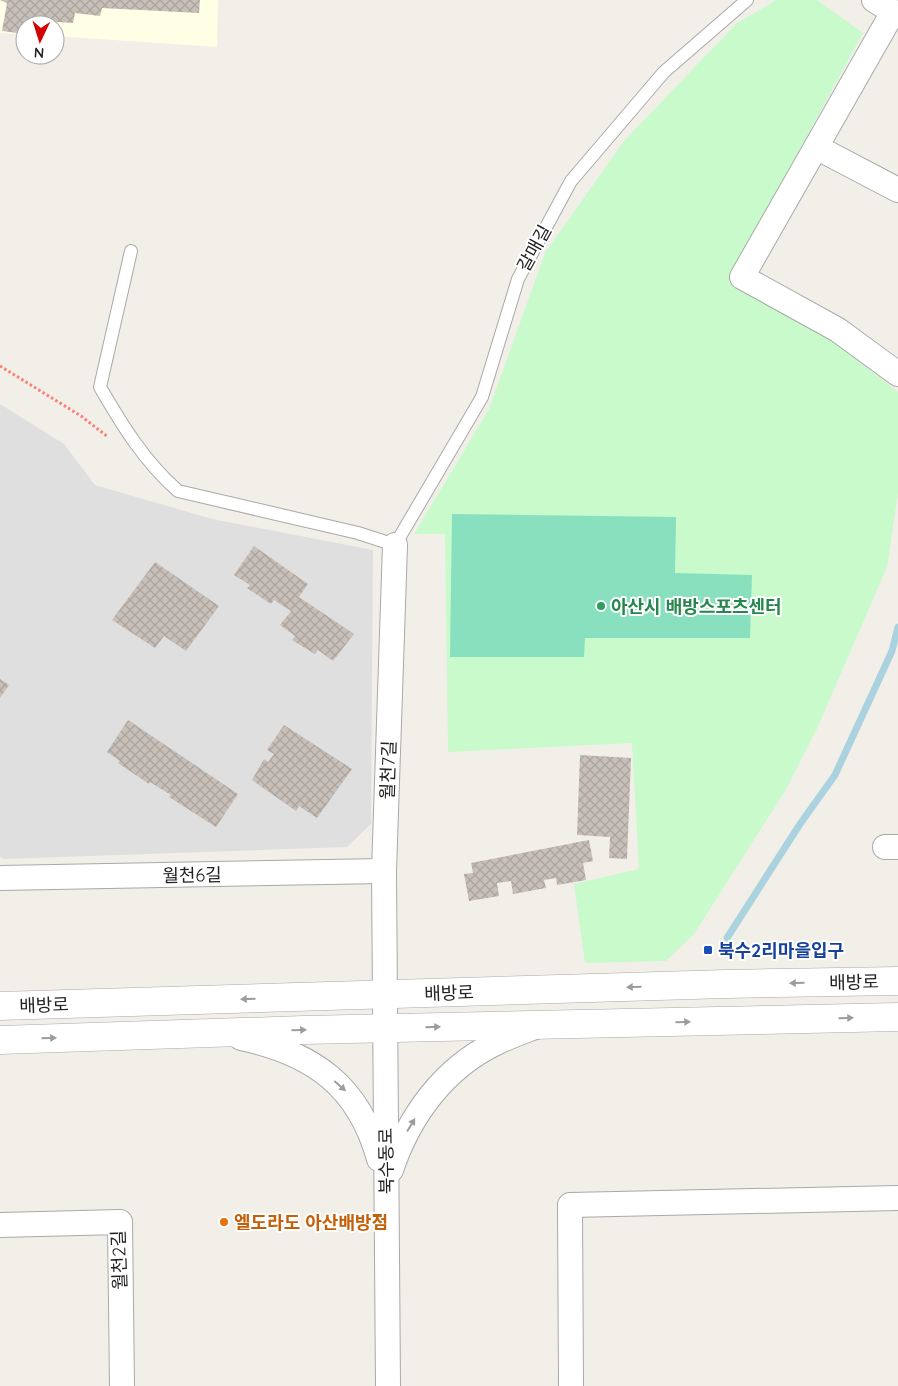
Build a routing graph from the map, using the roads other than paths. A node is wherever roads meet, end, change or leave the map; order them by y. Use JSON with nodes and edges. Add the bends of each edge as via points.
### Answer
{"nodes":[{"id":1,"x":747,"y":0,"type":"edge"},
{"id":2,"x":889,"y":9,"type":"edge"},
{"id":3,"x":816,"y":147,"type":"junction"},
{"id":4,"x":898,"y":190,"type":"edge"},
{"id":5,"x":131,"y":251,"type":"dead end"},
{"id":6,"x":898,"y":374,"type":"edge"},
{"id":7,"x":395,"y":545,"type":"junction"},
{"id":8,"x":384,"y":871,"type":"junction"},
{"id":9,"x":0,"y":878,"type":"edge"},
{"id":10,"x":898,"y":981,"type":"edge"},
{"id":11,"x":384,"y":995,"type":"junction"},
{"id":12,"x":0,"y":1006,"type":"edge"},
{"id":13,"x":898,"y":1017,"type":"edge"},
{"id":14,"x":542,"y":1025,"type":"junction"},
{"id":15,"x":384,"y":1028,"type":"junction"},
{"id":16,"x":217,"y":1033,"type":"junction"},
{"id":17,"x":0,"y":1040,"type":"edge"},
{"id":18,"x":386,"y":1186,"type":"junction"},
{"id":19,"x":898,"y":1198,"type":"edge"},
{"id":20,"x":0,"y":1225,"type":"edge"},
{"id":21,"x":122,"y":1386,"type":"edge"},
{"id":22,"x":388,"y":1386,"type":"edge"},
{"id":23,"x":571,"y":1386,"type":"edge"}],
"edges":[{"from":1,"to":7,"type":"lane","name":"갈매길","via":[[664,72],[571,182],[518,279],[482,397]]},
{"from":2,"to":3,"type":"street"},
{"from":3,"to":4,"type":"street"},
{"from":3,"to":6,"type":"street","via":[[742,277],[838,330]]},
{"from":5,"to":7,"type":"lane","via":[[100,387],[130,438],[162,477],[178,491],[358,533]]},
{"from":7,"to":8,"type":"street","name":"월천7길"},
{"from":8,"to":9,"type":"street","name":"월천6길"},
{"from":8,"to":11,"type":"street","name":"월천7길"},
{"from":10,"to":11,"type":"street","name":"배방로","one_way":true},
{"from":11,"to":12,"type":"street","name":"배방로","one_way":true},
{"from":11,"to":15,"type":"street","name":"북수동로"},
{"from":14,"to":13,"type":"street","name":"배방로","one_way":true},
{"from":15,"to":14,"type":"street","name":"배방로","one_way":true},
{"from":18,"to":14,"type":"street","one_way":true,"via":[[405,1134],[424,1103],[455,1069],[495,1043]]},
{"from":16,"to":15,"type":"street","name":"배방로","one_way":true},
{"from":15,"to":18,"type":"street","name":"북수동로"},
{"from":17,"to":16,"type":"street","name":"배방로","one_way":true},
{"from":16,"to":18,"type":"street","one_way":true,"via":[[272,1044],[316,1065],[348,1094],[372,1133]]},
{"from":18,"to":22,"type":"street","name":"북수동로"},
{"from":19,"to":23,"type":"street","via":[[570,1205]]},
{"from":20,"to":21,"type":"street","name":"월천2길","via":[[120,1222]]}]}
